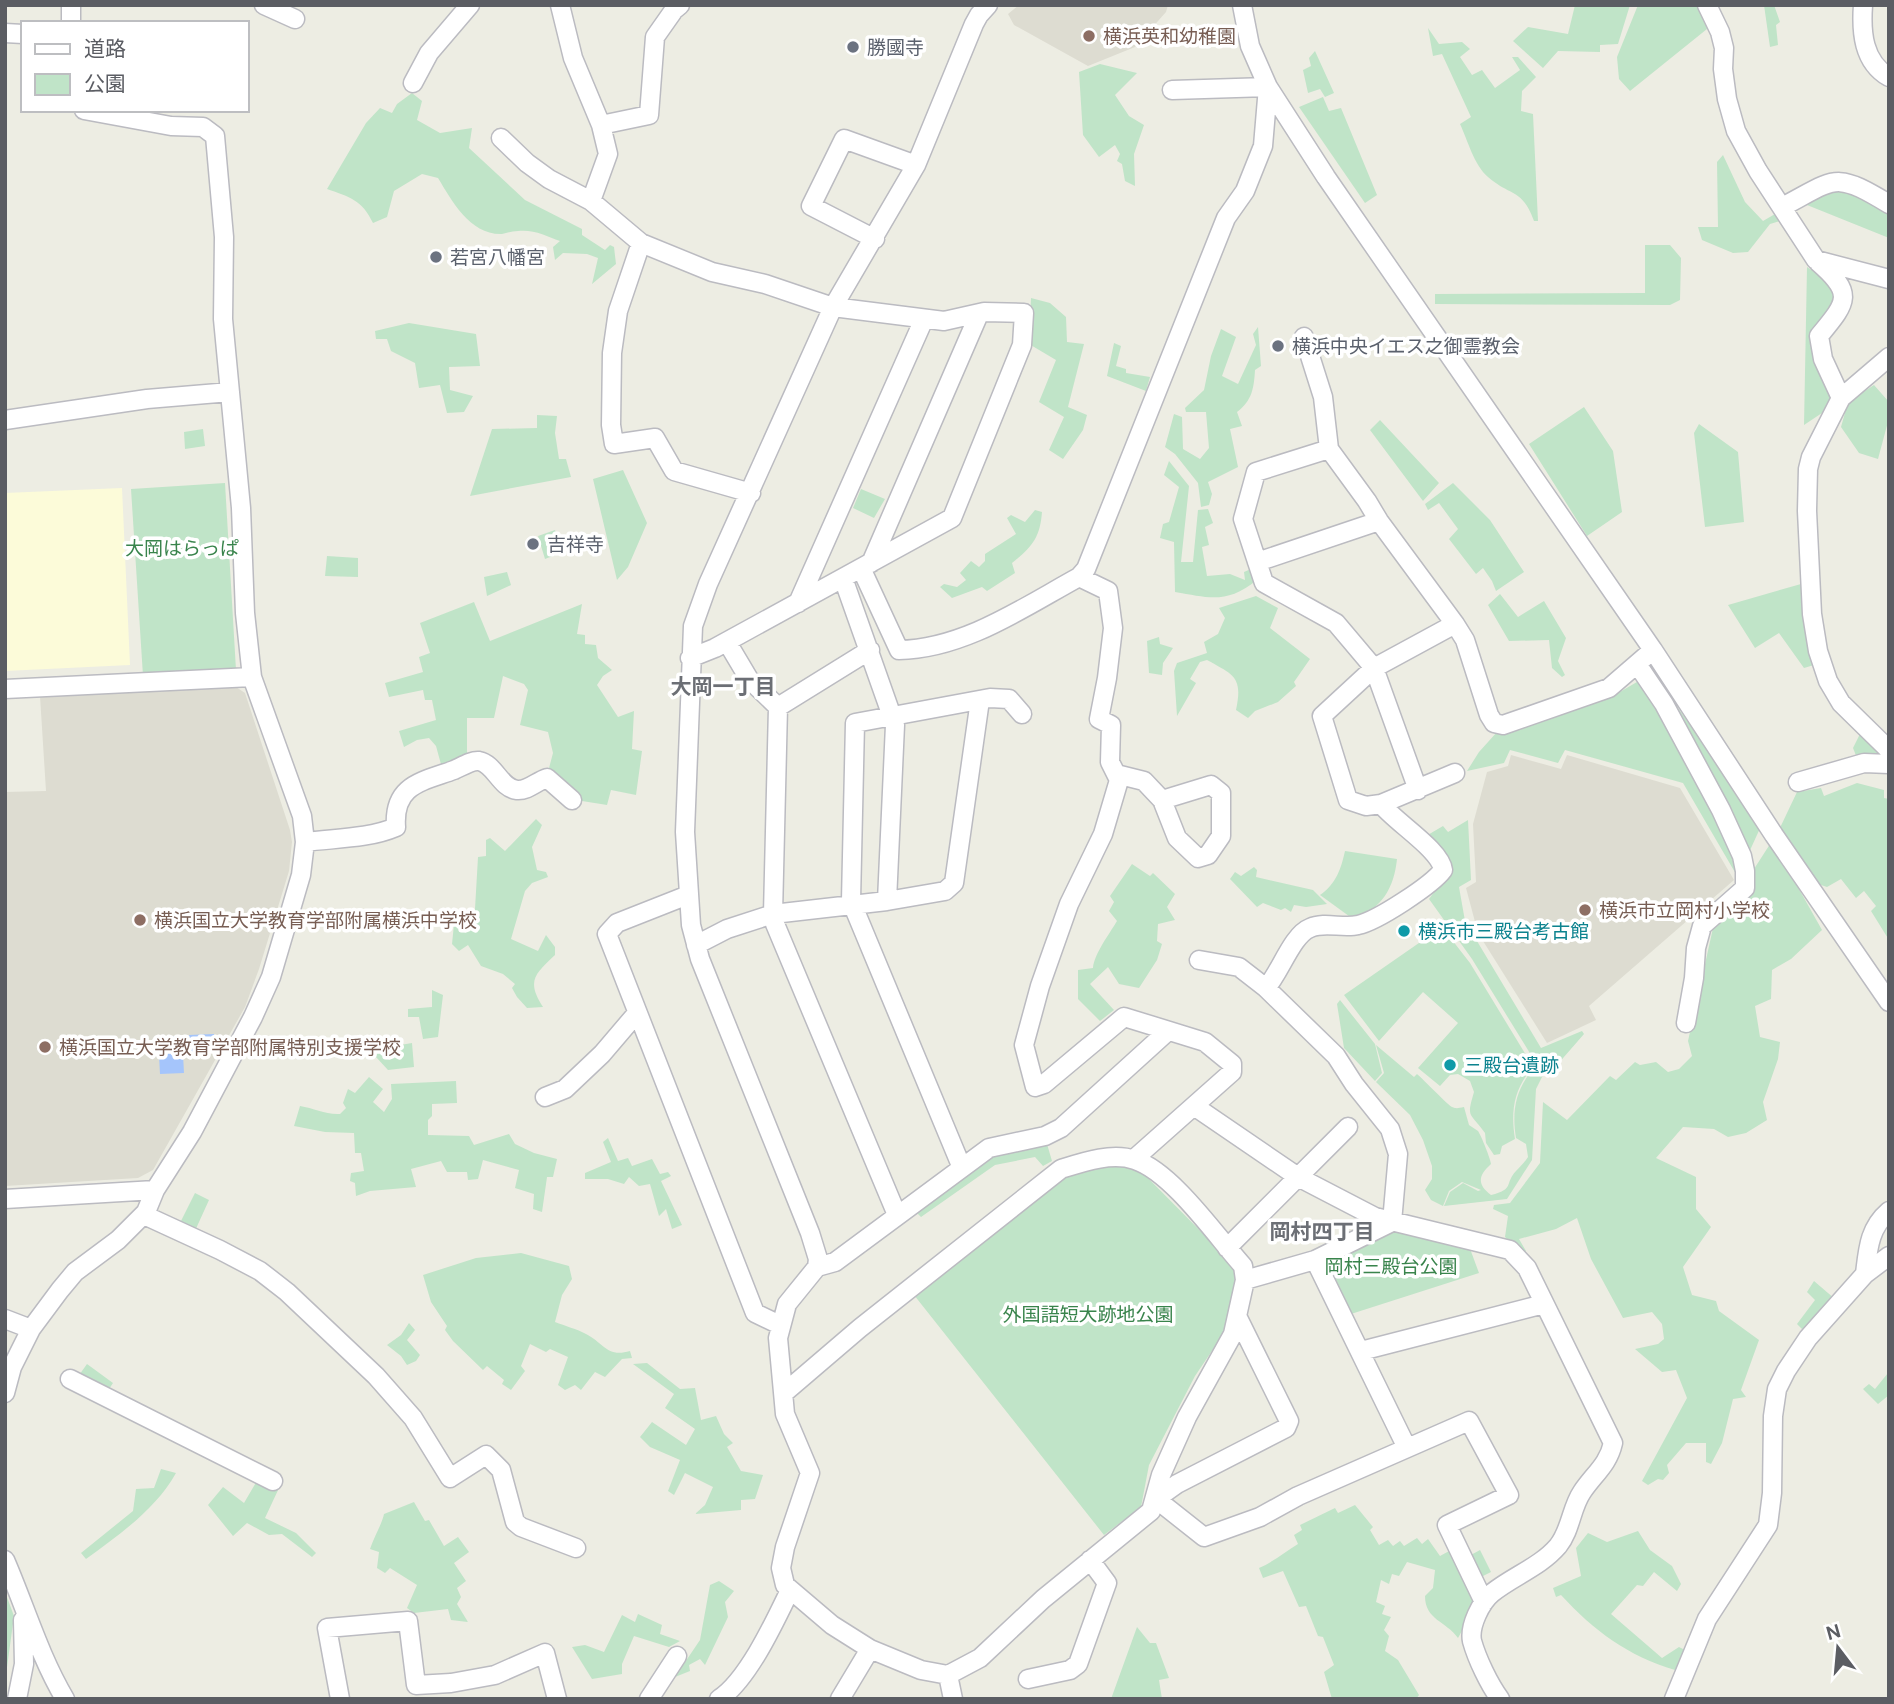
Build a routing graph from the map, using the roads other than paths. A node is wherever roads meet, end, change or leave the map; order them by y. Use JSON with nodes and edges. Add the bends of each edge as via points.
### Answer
{"nodes":[{"id":1,"x":264,"y":5,"type":"edge"},
{"id":2,"x":470,"y":5,"type":"edge"},
{"id":3,"x":561,"y":5,"type":"edge"},
{"id":4,"x":680,"y":5,"type":"edge"},
{"id":5,"x":988,"y":5,"type":"edge"},
{"id":6,"x":1242,"y":5,"type":"edge"},
{"id":7,"x":1707,"y":5,"type":"edge"},
{"id":8,"x":1863,"y":5,"type":"edge"},
{"id":9,"x":295,"y":19,"type":"dead end"},
{"id":10,"x":1889,"y":77,"type":"edge"},
{"id":11,"x":413,"y":83,"type":"dead end"},
{"id":12,"x":1268,"y":87,"type":"junction"},
{"id":13,"x":1171,"y":90,"type":"dead end"},
{"id":14,"x":95,"y":112,"type":"edge"},
{"id":15,"x":601,"y":125,"type":"junction"},
{"id":16,"x":501,"y":138,"type":"dead end"},
{"id":17,"x":916,"y":165,"type":"junction"},
{"id":18,"x":591,"y":201,"type":"junction"},
{"id":19,"x":1889,"y":204,"type":"edge"},
{"id":20,"x":1782,"y":206,"type":"junction"},
{"id":21,"x":875,"y":239,"type":"junction"},
{"id":22,"x":641,"y":243,"type":"junction"},
{"id":23,"x":1816,"y":260,"type":"junction"},
{"id":24,"x":1889,"y":279,"type":"edge"},
{"id":25,"x":833,"y":307,"type":"junction"},
{"id":26,"x":979,"y":314,"type":"junction"},
{"id":27,"x":924,"y":318,"type":"junction"},
{"id":28,"x":1304,"y":337,"type":"dead end"},
{"id":29,"x":1889,"y":357,"type":"edge"},
{"id":30,"x":230,"y":392,"type":"junction"},
{"id":31,"x":1841,"y":398,"type":"junction"},
{"id":32,"x":5,"y":420,"type":"edge"},
{"id":33,"x":1328,"y":449,"type":"junction"},
{"id":34,"x":751,"y":493,"type":"junction"},
{"id":35,"x":1379,"y":521,"type":"junction"},
{"id":36,"x":1257,"y":562,"type":"junction"},
{"id":37,"x":866,"y":566,"type":"junction"},
{"id":38,"x":843,"y":578,"type":"junction"},
{"id":39,"x":1079,"y":578,"type":"junction"},
{"id":40,"x":799,"y":603,"type":"junction"},
{"id":41,"x":1455,"y":624,"type":"junction"},
{"id":42,"x":727,"y":642,"type":"junction"},
{"id":43,"x":870,"y":650,"type":"junction"},
{"id":44,"x":1653,"y":650,"type":"junction"},
{"id":45,"x":690,"y":658,"type":"junction"},
{"id":46,"x":1637,"y":664,"type":"junction"},
{"id":47,"x":1374,"y":668,"type":"junction"},
{"id":48,"x":252,"y":677,"type":"junction"},
{"id":49,"x":5,"y":689,"type":"edge"},
{"id":50,"x":980,"y":700,"type":"junction"},
{"id":51,"x":778,"y":707,"type":"junction"},
{"id":52,"x":1022,"y":714,"type":"dead end"},
{"id":53,"x":893,"y":716,"type":"junction"},
{"id":54,"x":1889,"y":750,"type":"edge"},
{"id":55,"x":1889,"y":764,"type":"edge"},
{"id":56,"x":1455,"y":773,"type":"dead end"},
{"id":57,"x":1116,"y":774,"type":"junction"},
{"id":58,"x":1798,"y":782,"type":"dead end"},
{"id":59,"x":1418,"y":790,"type":"junction"},
{"id":60,"x":572,"y":800,"type":"dead end"},
{"id":61,"x":1162,"y":800,"type":"dead end"},
{"id":62,"x":1381,"y":804,"type":"junction"},
{"id":63,"x":304,"y":842,"type":"junction"},
{"id":64,"x":688,"y":895,"type":"junction"},
{"id":65,"x":887,"y":901,"type":"junction"},
{"id":66,"x":852,"y":904,"type":"junction"},
{"id":67,"x":773,"y":914,"type":"junction"},
{"id":68,"x":696,"y":945,"type":"junction"},
{"id":69,"x":1199,"y":960,"type":"dead end"},
{"id":70,"x":1266,"y":988,"type":"junction"},
{"id":71,"x":1889,"y":1002,"type":"edge"},
{"id":72,"x":637,"y":1013,"type":"junction"},
{"id":73,"x":1686,"y":1023,"type":"dead end"},
{"id":74,"x":1168,"y":1031,"type":"junction"},
{"id":75,"x":545,"y":1097,"type":"dead end"},
{"id":76,"x":1194,"y":1106,"type":"junction"},
{"id":77,"x":1348,"y":1127,"type":"dead end"},
{"id":78,"x":1134,"y":1159,"type":"junction"},
{"id":79,"x":962,"y":1168,"type":"junction"},
{"id":80,"x":1298,"y":1177,"type":"junction"},
{"id":81,"x":155,"y":1190,"type":"junction"},
{"id":82,"x":5,"y":1199,"type":"edge"},
{"id":83,"x":1889,"y":1210,"type":"edge"},
{"id":84,"x":144,"y":1215,"type":"junction"},
{"id":85,"x":897,"y":1215,"type":"junction"},
{"id":86,"x":1392,"y":1222,"type":"junction"},
{"id":87,"x":1227,"y":1248,"type":"junction"},
{"id":88,"x":1889,"y":1256,"type":"edge"},
{"id":89,"x":1315,"y":1260,"type":"junction"},
{"id":90,"x":817,"y":1267,"type":"junction"},
{"id":91,"x":1866,"y":1273,"type":"junction"},
{"id":92,"x":1245,"y":1280,"type":"junction"},
{"id":93,"x":1544,"y":1304,"type":"junction"},
{"id":94,"x":5,"y":1318,"type":"edge"},
{"id":95,"x":1238,"y":1318,"type":"junction"},
{"id":96,"x":780,"y":1325,"type":"junction"},
{"id":97,"x":31,"y":1329,"type":"junction"},
{"id":98,"x":1361,"y":1351,"type":"junction"},
{"id":99,"x":70,"y":1379,"type":"dead end"},
{"id":100,"x":5,"y":1393,"type":"edge"},
{"id":101,"x":784,"y":1393,"type":"junction"},
{"id":102,"x":1408,"y":1448,"type":"junction"},
{"id":103,"x":273,"y":1481,"type":"dead end"},
{"id":104,"x":1156,"y":1499,"type":"junction"},
{"id":105,"x":576,"y":1548,"type":"dead end"},
{"id":106,"x":5,"y":1560,"type":"edge"},
{"id":107,"x":1090,"y":1560,"type":"junction"},
{"id":108,"x":790,"y":1590,"type":"junction"},
{"id":109,"x":1484,"y":1602,"type":"junction"},
{"id":110,"x":23,"y":1609,"type":"junction"},
{"id":111,"x":870,"y":1649,"type":"junction"},
{"id":112,"x":677,"y":1656,"type":"dead end"},
{"id":113,"x":948,"y":1675,"type":"junction"},
{"id":114,"x":1028,"y":1679,"type":"dead end"},
{"id":115,"x":727,"y":1697,"type":"edge"},
{"id":116,"x":17,"y":1699,"type":"edge"},
{"id":117,"x":65,"y":1699,"type":"edge"},
{"id":118,"x":340,"y":1699,"type":"edge"},
{"id":119,"x":557,"y":1699,"type":"edge"},
{"id":120,"x":649,"y":1699,"type":"edge"},
{"id":121,"x":840,"y":1699,"type":"edge"},
{"id":122,"x":953,"y":1699,"type":"edge"},
{"id":123,"x":1500,"y":1699,"type":"edge"},
{"id":124,"x":1674,"y":1699,"type":"edge"}],
"edges":[{"from":1,"to":9,"type":"street"},
{"from":2,"to":11,"type":"street","via":[[429,53]]},
{"from":3,"to":15,"type":"street","via":[[573,58]]},
{"from":4,"to":15,"type":"street","via":[[655,37],[649,116]]},
{"from":5,"to":17,"type":"street","via":[[974,24]]},
{"from":6,"to":12,"type":"street","via":[[1250,46]]},
{"from":7,"to":20,"type":"street","via":[[1724,48],[1727,99],[1736,131]]},
{"from":8,"to":10,"type":"street","via":[[1863,43],[1873,63]]},
{"from":12,"to":13,"type":"street"},
{"from":12,"to":39,"type":"street","via":[[1263,146],[1245,191],[1226,218]]},
{"from":12,"to":44,"type":"street"},
{"from":14,"to":30,"type":"street","via":[[170,126],[203,127],[215,136],[223,211],[223,319]]},
{"from":15,"to":18,"type":"street","via":[[608,154]]},
{"from":16,"to":18,"type":"street","via":[[549,179]]},
{"from":17,"to":21,"type":"street"},
{"from":17,"to":21,"type":"street","via":[[844,139],[811,206]]},
{"from":18,"to":22,"type":"street"},
{"from":19,"to":20,"type":"street","via":[[1839,180]]},
{"from":20,"to":23,"type":"street"},
{"from":21,"to":25,"type":"street"},
{"from":22,"to":25,"type":"street","via":[[712,272]]},
{"from":22,"to":34,"type":"street","via":[[618,311],[612,353],[614,443],[655,438],[674,471]]},
{"from":23,"to":24,"type":"street"},
{"from":23,"to":31,"type":"street","via":[[1843,288],[1842,307],[1819,335],[1823,359]]},
{"from":25,"to":27,"type":"street"},
{"from":25,"to":34,"type":"street"},
{"from":26,"to":27,"type":"street","via":[[944,321]]},
{"from":26,"to":37,"type":"street"},
{"from":26,"to":37,"type":"street","via":[[1024,313],[1022,345],[952,519]]},
{"from":27,"to":40,"type":"street"},
{"from":28,"to":33,"type":"street","via":[[1324,397]]},
{"from":29,"to":31,"type":"street"},
{"from":30,"to":32,"type":"street"},
{"from":30,"to":48,"type":"street"},
{"from":31,"to":54,"type":"street","via":[[1808,469],[1812,614],[1828,681],[1841,703]]},
{"from":33,"to":35,"type":"street"},
{"from":33,"to":36,"type":"street","via":[[1256,472],[1242,519]]},
{"from":34,"to":45,"type":"street","via":[[694,617]]},
{"from":35,"to":36,"type":"street"},
{"from":35,"to":41,"type":"street"},
{"from":36,"to":47,"type":"street","via":[[1264,583],[1336,622]]},
{"from":37,"to":38,"type":"street"},
{"from":37,"to":39,"type":"street","via":[[899,650],[951,642]]},
{"from":38,"to":40,"type":"street"},
{"from":38,"to":43,"type":"street"},
{"from":39,"to":57,"type":"street","via":[[1108,591],[1113,628],[1099,719],[1111,725],[1110,762]]},
{"from":40,"to":42,"type":"street"},
{"from":41,"to":46,"type":"street","via":[[1465,640],[1489,715],[1494,723],[1503,725],[1609,688]]},
{"from":41,"to":47,"type":"street"},
{"from":42,"to":45,"type":"street"},
{"from":42,"to":51,"type":"street","via":[[749,680]]},
{"from":43,"to":51,"type":"street"},
{"from":43,"to":53,"type":"street"},
{"from":44,"to":46,"type":"street"},
{"from":44,"to":71,"type":"street"},
{"from":45,"to":64,"type":"street","via":[[685,831]]},
{"from":46,"to":73,"type":"street","via":[[1708,784],[1745,871],[1745,888],[1702,926]]},
{"from":47,"to":59,"type":"street"},
{"from":47,"to":62,"type":"street","via":[[1322,716],[1348,800],[1366,806]]},
{"from":48,"to":49,"type":"street"},
{"from":48,"to":63,"type":"street","via":[[302,816]]},
{"from":50,"to":52,"type":"street","via":[[1009,699]]},
{"from":50,"to":53,"type":"street"},
{"from":50,"to":65,"type":"street","via":[[954,883],[945,891]]},
{"from":51,"to":67,"type":"street"},
{"from":53,"to":65,"type":"street"},
{"from":53,"to":66,"type":"street","via":[[855,723]]},
{"from":55,"to":58,"type":"street","via":[[1864,763]]},
{"from":56,"to":59,"type":"street"},
{"from":57,"to":61,"type":"street","via":[[1144,781]]},
{"from":57,"to":74,"type":"street","via":[[1119,780],[1103,834],[1055,938],[1027,1032],[1024,1045],[1035,1087],[1124,1017]]},
{"from":59,"to":62,"type":"street"},
{"from":60,"to":63,"type":"street","via":[[547,778],[517,790],[486,764],[474,762],[407,789],[395,811],[396,828],[376,836]]},
{"from":62,"to":70,"type":"street","via":[[1439,858],[1443,870],[1430,884],[1360,925],[1311,927],[1301,933]]},
{"from":63,"to":81,"type":"street","via":[[301,875],[271,977],[192,1132]]},
{"from":64,"to":68,"type":"street"},
{"from":64,"to":72,"type":"street","via":[[617,923],[607,934]]},
{"from":65,"to":66,"type":"street"},
{"from":66,"to":67,"type":"street"},
{"from":66,"to":79,"type":"street"},
{"from":67,"to":68,"type":"street"},
{"from":67,"to":85,"type":"street"},
{"from":68,"to":90,"type":"street","via":[[816,1247]]},
{"from":69,"to":70,"type":"street","via":[[1238,967]]},
{"from":70,"to":86,"type":"street","via":[[1336,1056],[1390,1129],[1398,1154]]},
{"from":72,"to":75,"type":"street","via":[[565,1090]]},
{"from":72,"to":96,"type":"street","via":[[755,1313]]},
{"from":74,"to":76,"type":"street","via":[[1205,1042],[1232,1064],[1232,1072]]},
{"from":74,"to":79,"type":"street","via":[[1061,1128],[989,1148]]},
{"from":76,"to":78,"type":"street"},
{"from":76,"to":80,"type":"street"},
{"from":77,"to":80,"type":"street"},
{"from":78,"to":87,"type":"street","via":[[1155,1169]]},
{"from":78,"to":101,"type":"street","via":[[1091,1160],[1061,1169]]},
{"from":79,"to":85,"type":"street"},
{"from":80,"to":86,"type":"street"},
{"from":80,"to":87,"type":"street"},
{"from":81,"to":82,"type":"street"},
{"from":81,"to":84,"type":"street"},
{"from":83,"to":91,"type":"street","via":[[1869,1239]]},
{"from":84,"to":97,"type":"street","via":[[75,1272]]},
{"from":84,"to":105,"type":"street","via":[[260,1271],[376,1376],[412,1418],[450,1478],[485,1455],[501,1470],[515,1522]]},
{"from":85,"to":90,"type":"street","via":[[835,1262]]},
{"from":86,"to":89,"type":"street"},
{"from":86,"to":93,"type":"street","via":[[1510,1250],[1527,1268]]},
{"from":87,"to":92,"type":"street","via":[[1243,1266]]},
{"from":88,"to":91,"type":"street"},
{"from":89,"to":92,"type":"street"},
{"from":89,"to":98,"type":"street"},
{"from":90,"to":96,"type":"street","via":[[787,1304]]},
{"from":91,"to":124,"type":"street","via":[[1808,1338],[1777,1389],[1768,1525],[1707,1619]]},
{"from":92,"to":95,"type":"street"},
{"from":93,"to":98,"type":"street"},
{"from":93,"to":109,"type":"street","via":[[1613,1443],[1609,1457],[1581,1493],[1558,1545]]},
{"from":94,"to":97,"type":"street"},
{"from":95,"to":104,"type":"street","via":[[1187,1417],[1161,1475]]},
{"from":95,"to":104,"type":"street","via":[[1289,1421],[1286,1428]]},
{"from":96,"to":101,"type":"street"},
{"from":97,"to":100,"type":"street"},
{"from":98,"to":102,"type":"street"},
{"from":99,"to":103,"type":"street"},
{"from":101,"to":108,"type":"street","via":[[785,1414],[810,1473],[781,1568]]},
{"from":102,"to":104,"type":"street","via":[[1260,1517],[1204,1537]]},
{"from":102,"to":109,"type":"street","via":[[1469,1421],[1501,1478],[1509,1495],[1447,1525]]},
{"from":104,"to":107,"type":"street","via":[[1151,1511]]},
{"from":106,"to":110,"type":"street"},
{"from":107,"to":113,"type":"street","via":[[980,1658]]},
{"from":107,"to":114,"type":"street","via":[[1107,1583],[1078,1664]]},
{"from":108,"to":111,"type":"street"},
{"from":108,"to":115,"type":"street","via":[[767,1637]]},
{"from":109,"to":123,"type":"street","via":[[1472,1640]]},
{"from":110,"to":116,"type":"street","via":[[24,1664]]},
{"from":110,"to":117,"type":"street"},
{"from":111,"to":113,"type":"street","via":[[921,1670]]},
{"from":111,"to":121,"type":"street"},
{"from":112,"to":120,"type":"street"},
{"from":113,"to":122,"type":"street"},
{"from":118,"to":119,"type":"street","via":[[327,1628],[408,1621],[416,1685],[495,1675],[545,1653]]}]}
